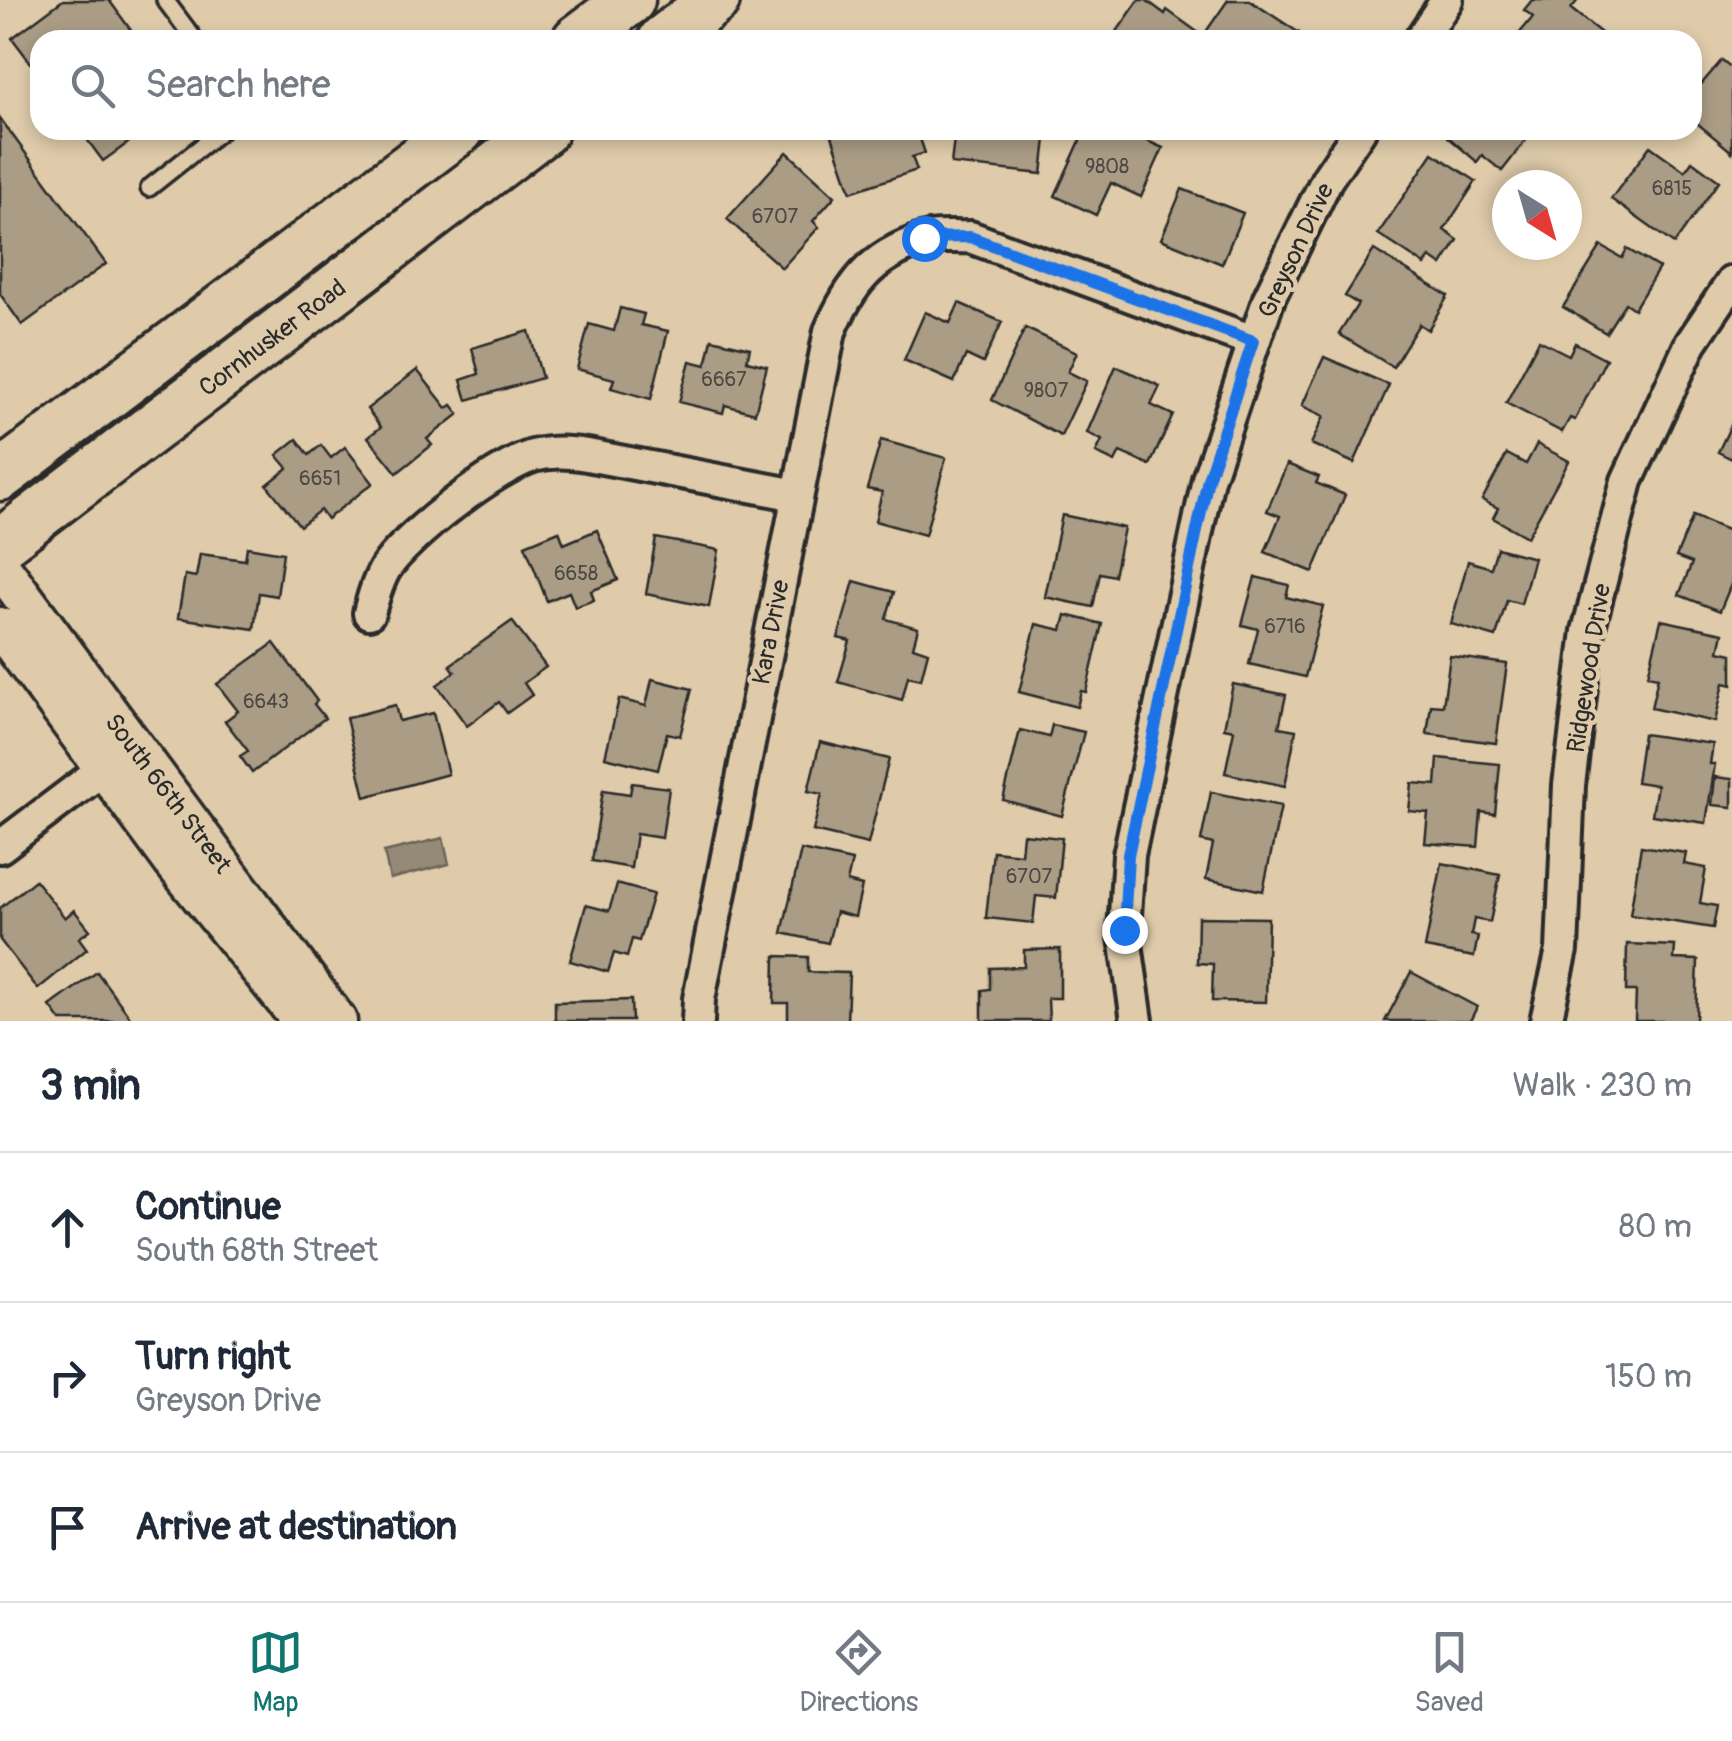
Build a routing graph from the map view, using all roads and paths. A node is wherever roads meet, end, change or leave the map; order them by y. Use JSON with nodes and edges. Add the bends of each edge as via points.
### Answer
{"nodes":[{"id":1,"x":165,"y":0,"type":"edge"},
{"id":2,"x":630,"y":0,"type":"edge"},
{"id":3,"x":715,"y":0,"type":"edge"},
{"id":4,"x":1446,"y":0,"type":"edge"},
{"id":5,"x":187,"y":30,"type":"edge"},
{"id":6,"x":590,"y":30,"type":"edge"},
{"id":7,"x":675,"y":30,"type":"edge"},
{"id":8,"x":1426,"y":30,"type":"edge"},
{"id":9,"x":209,"y":140,"type":"edge"},
{"id":10,"x":446,"y":140,"type":"edge"},
{"id":11,"x":531,"y":140,"type":"edge"},
{"id":12,"x":1353,"y":140,"type":"edge"},
{"id":13,"x":149,"y":188,"type":"dead end"},
{"id":14,"x":1732,"y":282,"type":"edge"},
{"id":15,"x":1253,"y":341,"type":"junction"},
{"id":16,"x":0,"y":476,"type":"edge"},
{"id":17,"x":797,"y":494,"type":"junction"},
{"id":18,"x":0,"y":544,"type":"edge"},
{"id":19,"x":0,"y":566,"type":"edge"},
{"id":20,"x":369,"y":613,"type":"dead end"},
{"id":21,"x":0,"y":626,"type":"edge"},
{"id":22,"x":119,"y":757,"type":"junction"},
{"id":23,"x":0,"y":846,"type":"edge"},
{"id":24,"x":302,"y":1021,"type":"edge"},
{"id":25,"x":337,"y":1021,"type":"edge"},
{"id":26,"x":698,"y":1021,"type":"edge"},
{"id":27,"x":1137,"y":1021,"type":"edge"},
{"id":28,"x":1546,"y":1021,"type":"edge"}],
"edges":[{"from":1,"to":5,"type":"lane"},
{"from":2,"to":6,"type":"main road"},
{"from":3,"to":7,"type":"main road"},
{"from":4,"to":8,"type":"street"},
{"from":9,"to":13,"type":"lane"},
{"from":10,"to":16,"type":"main road","name":"Cornhusker Road"},
{"from":11,"to":18,"type":"main road","name":"Cornhusker Road"},
{"from":12,"to":15,"type":"street","name":"Greyson Drive","via":[[1327,179]]},
{"from":14,"to":28,"type":"street","name":"Ridgewood Drive","via":[[1691,343],[1627,481],[1588,631],[1569,785],[1562,950]]},
{"from":15,"to":17,"type":"street","name":"Kara Drive","via":[[970,237],[924,238],[880,259],[848,292],[830,331]]},
{"from":15,"to":27,"type":"street","name":"Greyson Drive","via":[[1208,479],[1128,855],[1124,930]]},
{"from":17,"to":20,"type":"street","via":[[587,454],[534,456],[496,475],[416,535],[386,568]]},
{"from":17,"to":26,"type":"street","name":"Kara Drive"},
{"from":19,"to":22,"type":"street","name":"South 66th Street"},
{"from":21,"to":22,"type":"street","name":"South 66th Street"},
{"from":22,"to":23,"type":"street"},
{"from":22,"to":24,"type":"street","name":"South 66th Street","via":[[172,860]]},
{"from":22,"to":25,"type":"street","name":"South 66th Street"}]}
